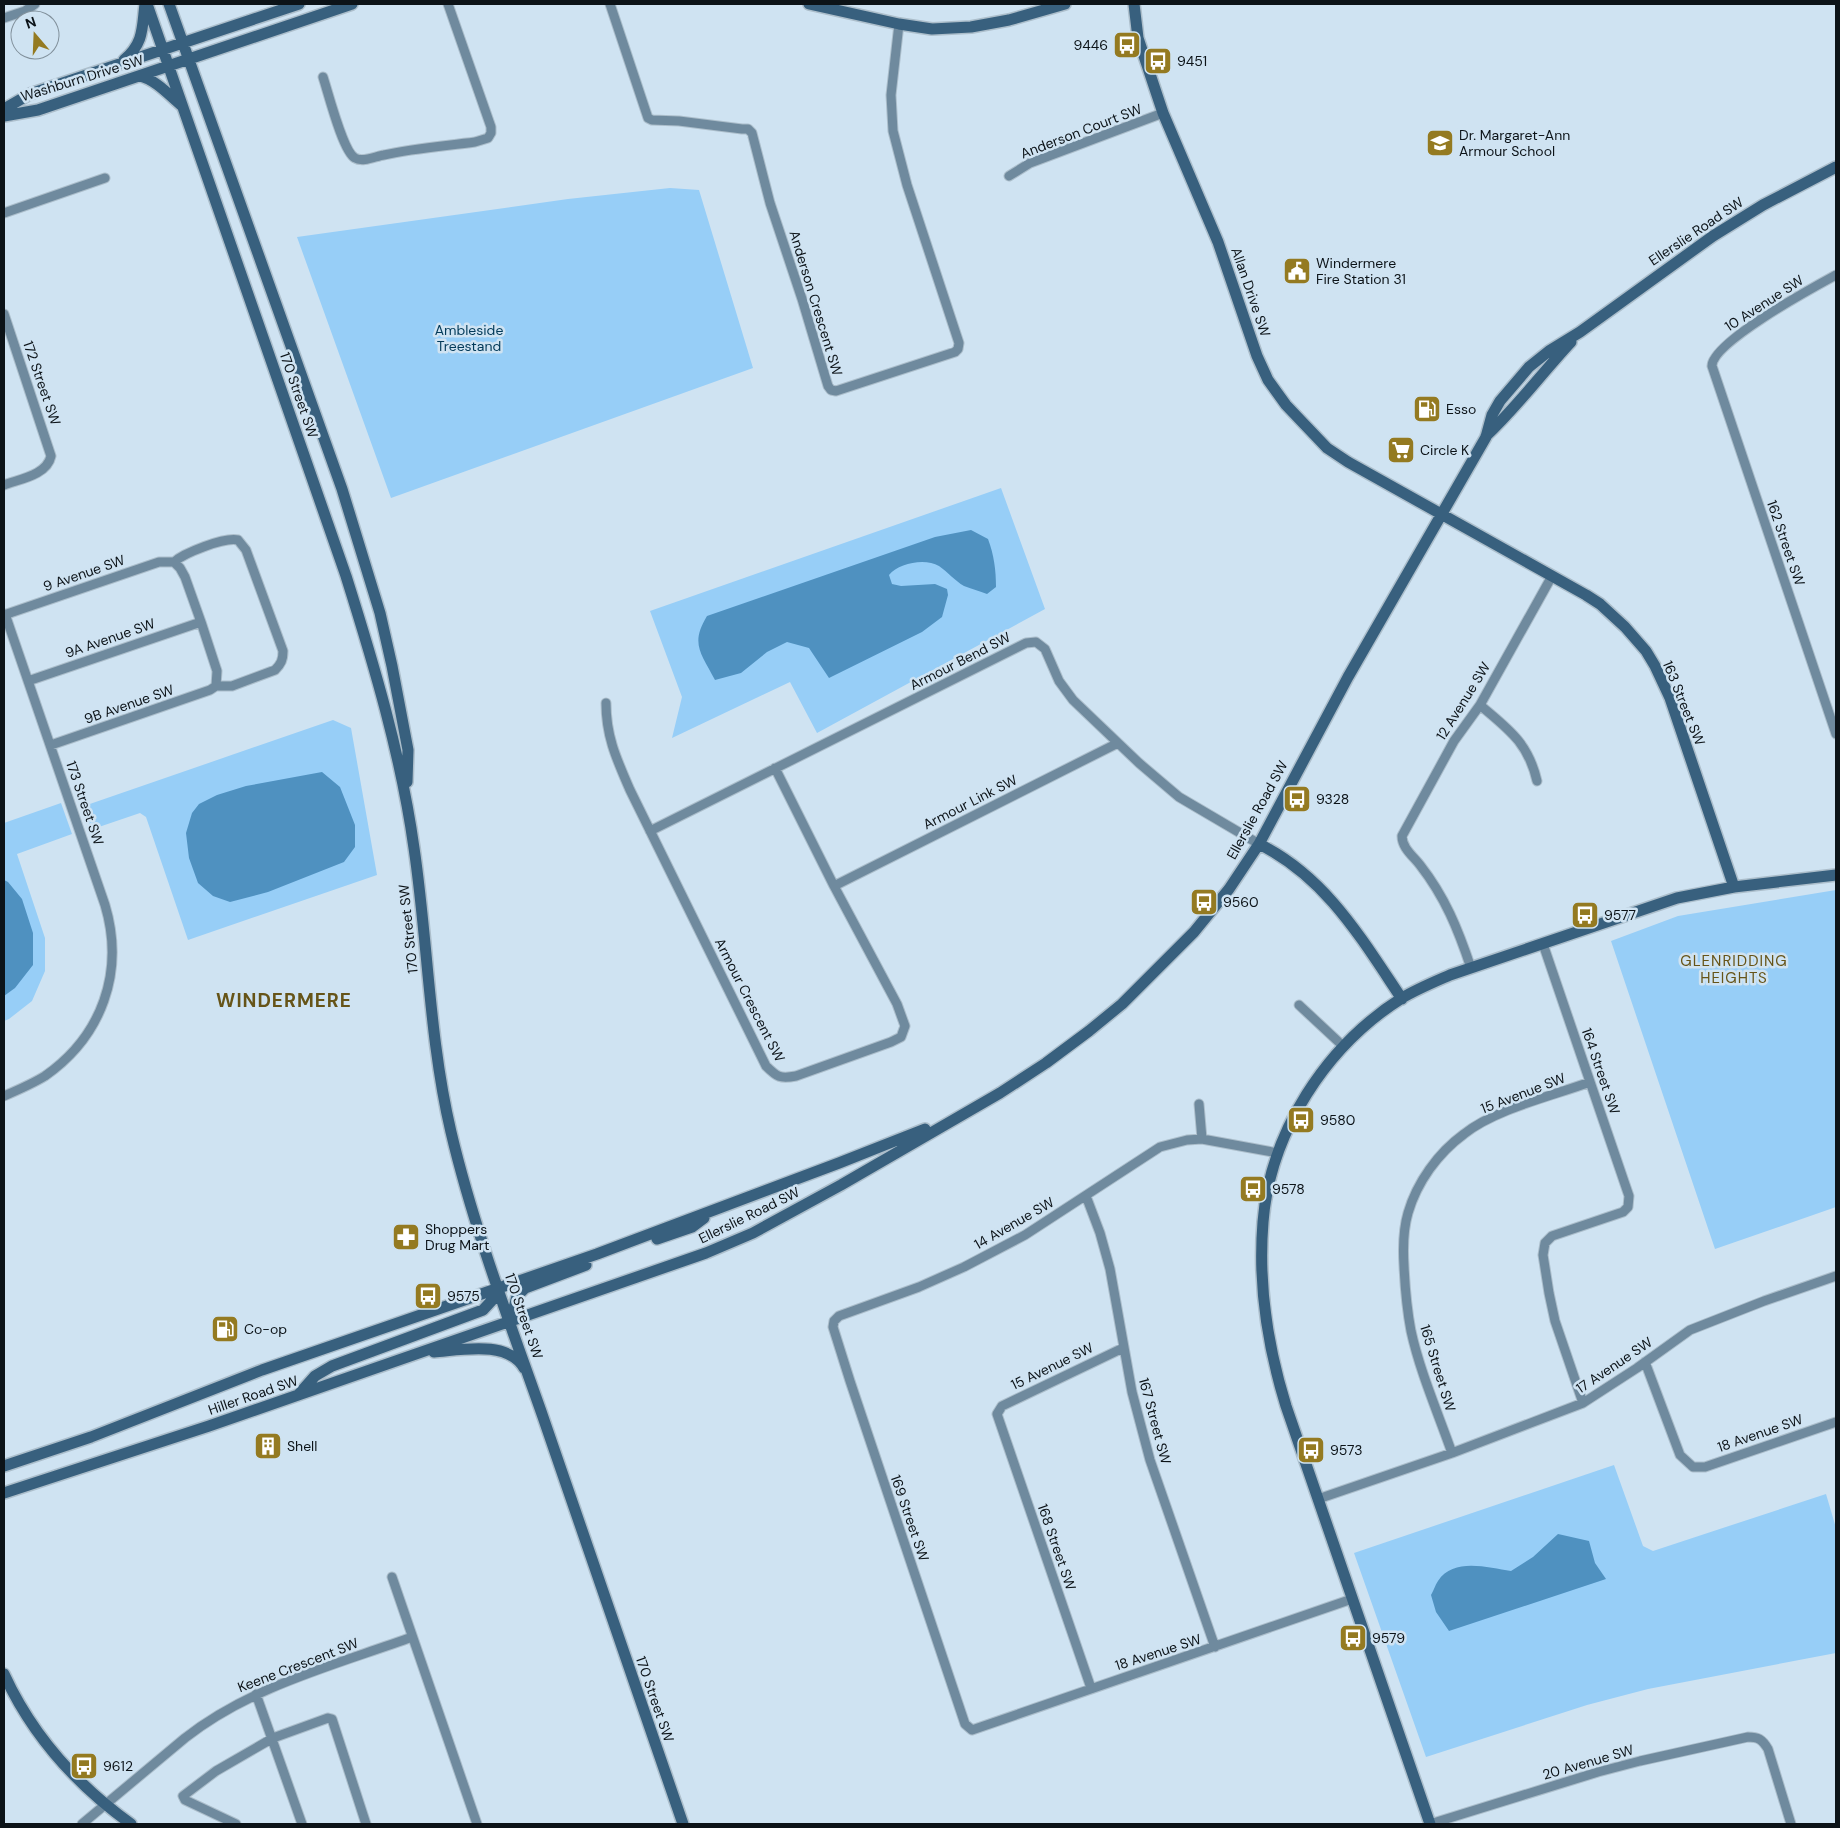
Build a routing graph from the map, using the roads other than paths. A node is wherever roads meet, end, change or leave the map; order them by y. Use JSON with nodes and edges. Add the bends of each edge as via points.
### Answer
{"nodes":[{"id":1,"x":35,"y":4,"type":"edge"},
{"id":2,"x":146,"y":4,"type":"edge"},
{"id":3,"x":169,"y":4,"type":"edge"},
{"id":4,"x":299,"y":4,"type":"edge"},
{"id":5,"x":352,"y":4,"type":"edge"},
{"id":6,"x":448,"y":4,"type":"edge"},
{"id":7,"x":610,"y":4,"type":"edge"},
{"id":8,"x":809,"y":4,"type":"edge"},
{"id":9,"x":1065,"y":4,"type":"edge"},
{"id":10,"x":1134,"y":4,"type":"edge"},
{"id":11,"x":4,"y":18,"type":"edge"},
{"id":12,"x":899,"y":24,"type":"junction"},
{"id":13,"x":182,"y":42,"type":"junction"},
{"id":14,"x":163,"y":49,"type":"junction"},
{"id":15,"x":188,"y":60,"type":"junction"},
{"id":16,"x":121,"y":63,"type":"junction"},
{"id":17,"x":169,"y":66,"type":"junction"},
{"id":18,"x":140,"y":76,"type":"junction"},
{"id":19,"x":323,"y":77,"type":"dead end"},
{"id":20,"x":182,"y":107,"type":"junction"},
{"id":21,"x":4,"y":110,"type":"edge"},
{"id":22,"x":1163,"y":113,"type":"junction"},
{"id":23,"x":4,"y":116,"type":"edge"},
{"id":24,"x":1836,"y":167,"type":"edge"},
{"id":25,"x":1009,"y":176,"type":"dead end"},
{"id":26,"x":105,"y":178,"type":"dead end"},
{"id":27,"x":4,"y":213,"type":"edge"},
{"id":28,"x":1836,"y":275,"type":"edge"},
{"id":29,"x":4,"y":314,"type":"edge"},
{"id":30,"x":1712,"y":361,"type":"joint"},
{"id":31,"x":4,"y":485,"type":"edge"},
{"id":32,"x":1442,"y":516,"type":"junction"},
{"id":33,"x":174,"y":562,"type":"junction"},
{"id":34,"x":1552,"y":576,"type":"junction"},
{"id":35,"x":4,"y":615,"type":"edge"},
{"id":36,"x":201,"y":622,"type":"junction"},
{"id":37,"x":28,"y":680,"type":"junction"},
{"id":38,"x":216,"y":686,"type":"junction"},
{"id":39,"x":606,"y":703,"type":"dead end"},
{"id":40,"x":1480,"y":705,"type":"junction"},
{"id":41,"x":1836,"y":734,"type":"edge"},
{"id":42,"x":1118,"y":742,"type":"junction"},
{"id":43,"x":50,"y":745,"type":"junction"},
{"id":44,"x":775,"y":768,"type":"junction"},
{"id":45,"x":1537,"y":781,"type":"dead end"},
{"id":46,"x":407,"y":801,"type":"junction"},
{"id":47,"x":650,"y":831,"type":"junction"},
{"id":48,"x":1259,"y":844,"type":"junction"},
{"id":49,"x":1836,"y":875,"type":"edge"},
{"id":50,"x":834,"y":886,"type":"junction"},
{"id":51,"x":1734,"y":887,"type":"junction"},
{"id":52,"x":1543,"y":944,"type":"junction"},
{"id":53,"x":1471,"y":968,"type":"junction"},
{"id":54,"x":1402,"y":999,"type":"junction"},
{"id":55,"x":1299,"y":1005,"type":"dead end"},
{"id":56,"x":1344,"y":1046,"type":"junction"},
{"id":57,"x":1590,"y":1082,"type":"junction"},
{"id":58,"x":4,"y":1096,"type":"edge"},
{"id":59,"x":1199,"y":1104,"type":"dead end"},
{"id":60,"x":959,"y":1115,"type":"junction"},
{"id":61,"x":1202,"y":1139,"type":"junction"},
{"id":62,"x":1278,"y":1153,"type":"junction"},
{"id":63,"x":1086,"y":1196,"type":"junction"},
{"id":64,"x":1413,"y":1202,"type":"joint"},
{"id":65,"x":719,"y":1208,"type":"junction"},
{"id":66,"x":1836,"y":1276,"type":"edge"},
{"id":67,"x":498,"y":1287,"type":"junction"},
{"id":68,"x":834,"y":1321,"type":"joint"},
{"id":69,"x":510,"y":1322,"type":"junction"},
{"id":70,"x":1123,"y":1348,"type":"junction"},
{"id":71,"x":417,"y":1353,"type":"junction"},
{"id":72,"x":1645,"y":1362,"type":"junction"},
{"id":73,"x":529,"y":1377,"type":"junction"},
{"id":74,"x":298,"y":1394,"type":"junction"},
{"id":75,"x":1583,"y":1403,"type":"junction"},
{"id":76,"x":997,"y":1414,"type":"joint"},
{"id":77,"x":1836,"y":1422,"type":"edge"},
{"id":78,"x":1452,"y":1453,"type":"junction"},
{"id":79,"x":4,"y":1466,"type":"edge"},
{"id":80,"x":4,"y":1493,"type":"edge"},
{"id":81,"x":1318,"y":1499,"type":"junction"},
{"id":82,"x":392,"y":1578,"type":"dead end"},
{"id":83,"x":1352,"y":1599,"type":"junction"},
{"id":84,"x":412,"y":1637,"type":"junction"},
{"id":85,"x":1215,"y":1647,"type":"junction"},
{"id":86,"x":4,"y":1674,"type":"edge"},
{"id":87,"x":1091,"y":1688,"type":"junction"},
{"id":88,"x":256,"y":1694,"type":"junction"},
{"id":89,"x":968,"y":1727,"type":"joint"},
{"id":90,"x":272,"y":1738,"type":"junction"},
{"id":91,"x":106,"y":1805,"type":"junction"},
{"id":92,"x":82,"y":1824,"type":"edge"},
{"id":93,"x":131,"y":1824,"type":"edge"},
{"id":94,"x":236,"y":1824,"type":"edge"},
{"id":95,"x":302,"y":1824,"type":"edge"},
{"id":96,"x":366,"y":1824,"type":"edge"},
{"id":97,"x":477,"y":1824,"type":"edge"},
{"id":98,"x":682,"y":1824,"type":"edge"},
{"id":99,"x":1430,"y":1824,"type":"edge"},
{"id":100,"x":1791,"y":1824,"type":"edge"}],
"edges":[{"from":1,"to":11,"type":"street"},
{"from":2,"to":14,"type":"main road","name":"170 Street SW"},
{"from":2,"to":16,"type":"main road","via":[[140,40],[135,51]]},
{"from":3,"to":13,"type":"main road","name":"170 Street SW"},
{"from":4,"to":13,"type":"main road","name":"Washburn Drive SW"},
{"from":5,"to":15,"type":"main road","name":"Washburn Drive SW"},
{"from":6,"to":19,"type":"street","via":[[491,128],[488,138],[355,159],[344,142]]},
{"from":7,"to":12,"type":"street","name":"Anderson Crescent SW","via":[[648,118],[742,128],[752,133],[770,202],[828,386],[836,391],[955,352],[959,344],[907,185],[893,131],[891,96]]},
{"from":8,"to":12,"type":"main road"},
{"from":9,"to":12,"type":"main road","via":[[971,27],[932,29]]},
{"from":10,"to":22,"type":"main road","name":"Allan Drive SW","via":[[1138,38]]},
{"from":13,"to":14,"type":"main road","name":"Washburn Drive SW"},
{"from":13,"to":15,"type":"main road","name":"170 Street SW"},
{"from":14,"to":16,"type":"main road","name":"Washburn Drive SW"},
{"from":14,"to":17,"type":"main road","name":"170 Street SW"},
{"from":15,"to":17,"type":"main road","name":"Washburn Drive SW"},
{"from":15,"to":46,"type":"main road","name":"170 Street SW","via":[[363,554],[380,613],[408,750]]},
{"from":16,"to":21,"type":"main road","name":"Washburn Drive SW","via":[[30,94]]},
{"from":17,"to":18,"type":"main road","name":"Washburn Drive SW"},
{"from":17,"to":20,"type":"main road","name":"170 Street SW"},
{"from":18,"to":20,"type":"main road","via":[[160,87]]},
{"from":18,"to":23,"type":"main road","name":"Washburn Drive SW","via":[[38,110]]},
{"from":20,"to":46,"type":"main road","name":"170 Street SW","via":[[346,576],[387,715]]},
{"from":22,"to":25,"type":"street","name":"Anderson Court SW","via":[[1030,163]]},
{"from":22,"to":32,"type":"main road","name":"Allan Drive SW","via":[[1218,242],[1257,356],[1273,387],[1327,448]]},
{"from":24,"to":32,"type":"main road","name":"Ellerslie Road SW","via":[[1763,204],[1713,236],[1580,332],[1486,437]]},
{"from":26,"to":27,"type":"street"},
{"from":28,"to":30,"type":"street","name":"10 Avenue SW","via":[[1763,318],[1726,345]]},
{"from":29,"to":31,"type":"street","name":"172 Street SW","via":[[50,450],[50,462],[45,468]]},
{"from":30,"to":41,"type":"street","name":"162 Street SW"},
{"from":32,"to":34,"type":"main road","name":"163 Street SW"},
{"from":32,"to":48,"type":"main road","name":"Ellerslie Road SW","via":[[1348,677]]},
{"from":33,"to":35,"type":"street","name":"9 Avenue SW","via":[[159,562]]},
{"from":33,"to":36,"type":"street","via":[[185,577]]},
{"from":33,"to":38,"type":"street","name":"9 Avenue SW","via":[[222,541],[238,540],[246,550],[283,651],[283,659],[275,670],[232,686]]},
{"from":34,"to":40,"type":"street","name":"12 Avenue SW"},
{"from":34,"to":51,"type":"main road","name":"163 Street SW","via":[[1600,604],[1637,640],[1655,666],[1670,698]]},
{"from":35,"to":37,"type":"street","name":"173 Street SW"},
{"from":36,"to":37,"type":"street","name":"9A Avenue SW"},
{"from":36,"to":38,"type":"street","via":[[217,671]]},
{"from":37,"to":43,"type":"street","name":"173 Street SW"},
{"from":38,"to":43,"type":"street","name":"9B Avenue SW"},
{"from":39,"to":47,"type":"street","name":"Armour Crescent SW","via":[[606,724],[612,746]]},
{"from":40,"to":45,"type":"street","via":[[1523,745]]},
{"from":40,"to":53,"type":"street","name":"12 Avenue SW","via":[[1454,742],[1403,831],[1402,842],[1444,899]]},
{"from":42,"to":44,"type":"street","name":"Armour Bend SW","via":[[1073,700],[1059,681],[1045,649],[1036,642],[1026,643]]},
{"from":42,"to":48,"type":"street","name":"Armour Bend SW","via":[[1179,797]]},
{"from":42,"to":50,"type":"street","name":"Armour Link SW"},
{"from":43,"to":58,"type":"street","name":"173 Street SW","via":[[109,917],[112,963],[104,1004],[84,1037],[59,1065],[43,1077]]},
{"from":44,"to":47,"type":"street","name":"Armour Bend SW"},
{"from":44,"to":50,"type":"street","name":"Armour Crescent SW"},
{"from":46,"to":67,"type":"main road","name":"170 Street SW","via":[[447,1113],[463,1178]]},
{"from":47,"to":50,"type":"street","name":"Armour Crescent SW","via":[[766,1066],[776,1076],[796,1076],[891,1042],[901,1037],[905,1026],[897,1004]]},
{"from":48,"to":54,"type":"main road","via":[[1277,853],[1312,880],[1340,908]]},
{"from":48,"to":60,"type":"main road","name":"Ellerslie Road SW","via":[[1229,890],[1194,932],[1122,1004],[1046,1063]]},
{"from":49,"to":51,"type":"main road"},
{"from":51,"to":52,"type":"main road","via":[[1658,904]]},
{"from":52,"to":53,"type":"main road"},
{"from":52,"to":57,"type":"street","name":"164 Street SW"},
{"from":53,"to":54,"type":"main road","via":[[1424,986]]},
{"from":54,"to":56,"type":"main road"},
{"from":55,"to":56,"type":"street"},
{"from":56,"to":62,"type":"main road","via":[[1300,1103]]},
{"from":57,"to":64,"type":"street","name":"15 Avenue SW","via":[[1512,1109],[1465,1133],[1441,1153]]},
{"from":57,"to":75,"type":"street","name":"164 Street SW","via":[[1627,1190],[1628,1207],[1617,1214],[1552,1236],[1543,1255],[1555,1321]]},
{"from":59,"to":61,"type":"street"},
{"from":60,"to":65,"type":"main road","name":"Ellerslie Road SW"},
{"from":60,"to":69,"type":"main road","name":"Ellerslie Road SW","via":[[753,1233],[706,1254]]},
{"from":61,"to":62,"type":"street","name":"14 Avenue SW"},
{"from":61,"to":63,"type":"street","name":"14 Avenue SW","via":[[1160,1148]]},
{"from":62,"to":81,"type":"main road","via":[[1263,1222],[1264,1292],[1279,1384]]},
{"from":63,"to":68,"type":"street","name":"14 Avenue SW","via":[[1025,1235],[964,1267],[919,1288],[839,1316]]},
{"from":63,"to":70,"type":"street","name":"167 Street SW","via":[[1110,1269]]},
{"from":64,"to":78,"type":"street","name":"165 Street SW","via":[[1407,1214],[1403,1250],[1411,1330]]},
{"from":65,"to":67,"type":"main road","name":"Ellerslie Road SW"},
{"from":65,"to":69,"type":"main road","via":[[692,1227],[525,1288],[517,1296]]},
{"from":66,"to":72,"type":"street","name":"17 Avenue SW","via":[[1690,1330]]},
{"from":67,"to":69,"type":"main road","name":"170 Street SW"},
{"from":67,"to":74,"type":"main road","via":[[496,1296],[483,1310],[332,1366],[315,1376]]},
{"from":67,"to":79,"type":"main road","name":"Hiller Road SW"},
{"from":68,"to":89,"type":"street","name":"169 Street SW","via":[[833,1327],[850,1381]]},
{"from":69,"to":71,"type":"main road","name":"Hiller Road SW"},
{"from":69,"to":73,"type":"main road","name":"170 Street SW"},
{"from":70,"to":76,"type":"street","name":"15 Avenue SW","via":[[1002,1406]]},
{"from":70,"to":85,"type":"street","name":"167 Street SW","via":[[1150,1460]]},
{"from":71,"to":73,"type":"main road","via":[[483,1349],[508,1353],[518,1360]]},
{"from":71,"to":74,"type":"main road","name":"Hiller Road SW"},
{"from":72,"to":75,"type":"street","name":"17 Avenue SW"},
{"from":72,"to":77,"type":"street","name":"18 Avenue SW","via":[[1680,1455],[1693,1466],[1705,1467]]},
{"from":73,"to":98,"type":"main road","name":"170 Street SW"},
{"from":74,"to":80,"type":"main road","name":"Hiller Road SW"},
{"from":75,"to":78,"type":"street","name":"17 Avenue SW"},
{"from":76,"to":87,"type":"street","name":"168 Street SW"},
{"from":78,"to":81,"type":"street","name":"17 Avenue SW"},
{"from":81,"to":83,"type":"main road"},
{"from":82,"to":84,"type":"street"},
{"from":83,"to":85,"type":"street","name":"18 Avenue SW"},
{"from":83,"to":99,"type":"main road"},
{"from":84,"to":88,"type":"street","name":"Keene Crescent SW"},
{"from":84,"to":97,"type":"street"},
{"from":85,"to":87,"type":"street","name":"18 Avenue SW"},
{"from":86,"to":91,"type":"main road","via":[[26,1715],[53,1751]]},
{"from":87,"to":89,"type":"street","name":"18 Avenue SW"},
{"from":88,"to":90,"type":"street"},
{"from":88,"to":91,"type":"street","name":"Keene Crescent SW","via":[[200,1726]]},
{"from":90,"to":94,"type":"street","via":[[216,1770],[183,1796],[185,1800]]},
{"from":90,"to":95,"type":"street"},
{"from":90,"to":96,"type":"street","via":[[332,1719]]},
{"from":91,"to":92,"type":"street","name":"Keene Crescent SW"},
{"from":91,"to":93,"type":"main road"},
{"from":99,"to":100,"type":"street","name":"20 Avenue SW","via":[[1640,1761],[1737,1738],[1757,1737],[1768,1749]]}]}
